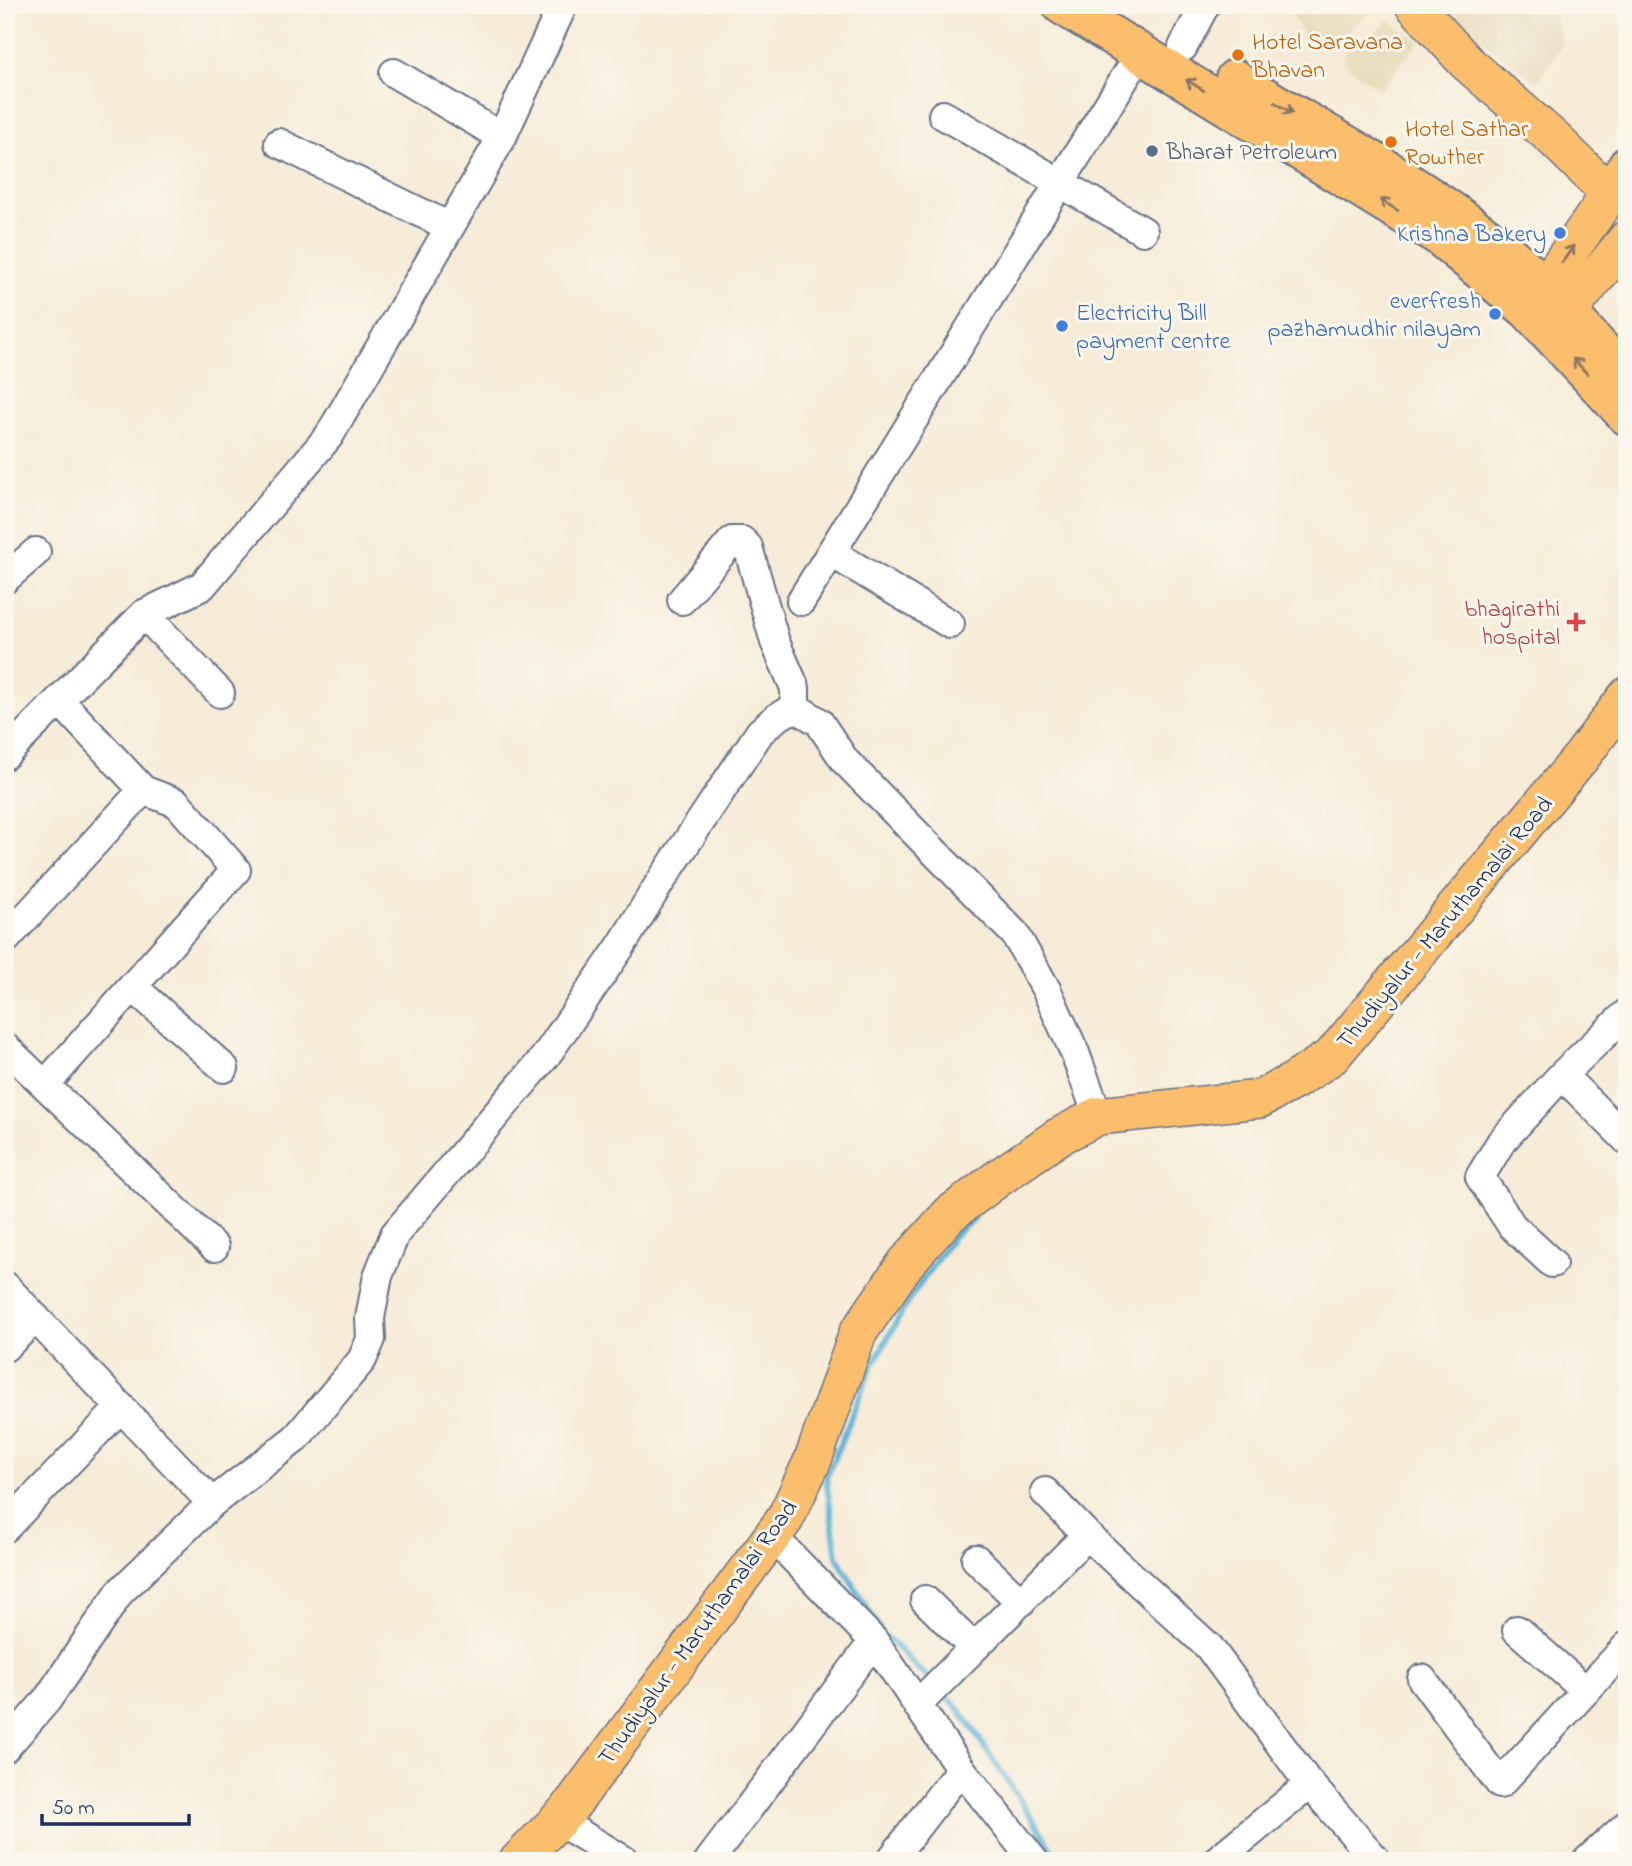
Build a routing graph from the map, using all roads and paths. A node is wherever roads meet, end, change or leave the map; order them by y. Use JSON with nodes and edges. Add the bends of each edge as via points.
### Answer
{"nodes":[{"id":1,"x":564,"y":5,"type":"edge"},
{"id":2,"x":1062,"y":5,"type":"edge"},
{"id":3,"x":1113,"y":5,"type":"edge"},
{"id":4,"x":1205,"y":5,"type":"edge"},
{"id":5,"x":1414,"y":5,"type":"edge"},
{"id":6,"x":1184,"y":47,"type":"junction"},
{"id":7,"x":1141,"y":52,"type":"junction"},
{"id":8,"x":394,"y":74,"type":"dead end"},
{"id":9,"x":943,"y":115,"type":"dead end"},
{"id":10,"x":502,"y":137,"type":"junction"},
{"id":11,"x":279,"y":143,"type":"dead end"},
{"id":12,"x":1618,"y":180,"type":"edge"},
{"id":13,"x":1060,"y":183,"type":"junction"},
{"id":14,"x":450,"y":227,"type":"junction"},
{"id":15,"x":1143,"y":230,"type":"dead end"},
{"id":16,"x":1627,"y":239,"type":"edge"},
{"id":17,"x":1548,"y":311,"type":"junction"},
{"id":18,"x":1627,"y":375,"type":"edge"},
{"id":19,"x":1627,"y":416,"type":"edge"},
{"id":20,"x":36,"y":552,"type":"dead end"},
{"id":21,"x":832,"y":553,"type":"junction"},
{"id":22,"x":5,"y":579,"type":"edge"},
{"id":23,"x":682,"y":600,"type":"dead end"},
{"id":24,"x":802,"y":601,"type":"dead end"},
{"id":25,"x":145,"y":614,"type":"junction"},
{"id":26,"x":950,"y":624,"type":"dead end"},
{"id":27,"x":220,"y":694,"type":"dead end"},
{"id":28,"x":59,"y":700,"type":"junction"},
{"id":29,"x":795,"y":707,"type":"junction"},
{"id":30,"x":1624,"y":707,"type":"edge"},
{"id":31,"x":5,"y":755,"type":"edge"},
{"id":32,"x":143,"y":790,"type":"junction"},
{"id":33,"x":5,"y":940,"type":"edge"},
{"id":34,"x":133,"y":987,"type":"junction"},
{"id":35,"x":1627,"y":1013,"type":"edge"},
{"id":36,"x":5,"y":1047,"type":"edge"},
{"id":37,"x":224,"y":1068,"type":"dead end"},
{"id":38,"x":1562,"y":1075,"type":"junction"},
{"id":39,"x":45,"y":1085,"type":"junction"},
{"id":40,"x":1098,"y":1116,"type":"junction"},
{"id":41,"x":1627,"y":1140,"type":"edge"},
{"id":42,"x":214,"y":1247,"type":"dead end"},
{"id":43,"x":1552,"y":1263,"type":"dead end"},
{"id":44,"x":5,"y":1286,"type":"edge"},
{"id":45,"x":36,"y":1318,"type":"junction"},
{"id":46,"x":5,"y":1347,"type":"edge"},
{"id":47,"x":121,"y":1407,"type":"junction"},
{"id":48,"x":1045,"y":1492,"type":"dead end"},
{"id":49,"x":212,"y":1503,"type":"junction"},
{"id":50,"x":5,"y":1528,"type":"edge"},
{"id":51,"x":1087,"y":1535,"type":"junction"},
{"id":52,"x":772,"y":1536,"type":"junction"},
{"id":53,"x":976,"y":1559,"type":"dead end"},
{"id":54,"x":925,"y":1600,"type":"dead end"},
{"id":55,"x":1021,"y":1602,"type":"junction"},
{"id":56,"x":1517,"y":1630,"type":"dead end"},
{"id":57,"x":874,"y":1641,"type":"junction"},
{"id":58,"x":1627,"y":1646,"type":"edge"},
{"id":59,"x":974,"y":1648,"type":"junction"},
{"id":60,"x":1422,"y":1679,"type":"dead end"},
{"id":61,"x":1585,"y":1690,"type":"junction"},
{"id":62,"x":930,"y":1692,"type":"junction"},
{"id":63,"x":5,"y":1748,"type":"edge"},
{"id":64,"x":961,"y":1769,"type":"junction"},
{"id":65,"x":1310,"y":1784,"type":"junction"},
{"id":66,"x":557,"y":1820,"type":"junction"},
{"id":67,"x":1627,"y":1825,"type":"edge"},
{"id":68,"x":518,"y":1861,"type":"edge"},
{"id":69,"x":625,"y":1861,"type":"edge"},
{"id":70,"x":709,"y":1861,"type":"edge"},
{"id":71,"x":890,"y":1861,"type":"edge"},
{"id":72,"x":1034,"y":1861,"type":"edge"},
{"id":73,"x":1216,"y":1861,"type":"edge"},
{"id":74,"x":1377,"y":1861,"type":"edge"},
{"id":75,"x":1587,"y":1861,"type":"edge"}],
"edges":[{"from":1,"to":10,"type":"street"},
{"from":2,"to":7,"type":"highway"},
{"from":3,"to":6,"type":"highway"},
{"from":4,"to":6,"type":"street"},
{"from":5,"to":12,"type":"main road","via":[[1466,62],[1553,139]]},
{"from":6,"to":17,"type":"highway","one_way":true,"via":[[1466,222],[1520,264]]},
{"from":7,"to":13,"type":"street"},
{"from":17,"to":7,"type":"highway","one_way":true,"via":[[1439,236]]},
{"from":8,"to":10,"type":"street"},
{"from":9,"to":13,"type":"street"},
{"from":10,"to":14,"type":"street"},
{"from":11,"to":14,"type":"street"},
{"from":17,"to":12,"type":"main road","one_way":true},
{"from":13,"to":15,"type":"street"},
{"from":13,"to":21,"type":"street"},
{"from":14,"to":25,"type":"street","via":[[329,436],[202,586]]},
{"from":16,"to":17,"type":"main road"},
{"from":17,"to":18,"type":"highway"},
{"from":19,"to":17,"type":"highway","one_way":true},
{"from":20,"to":22,"type":"street"},
{"from":21,"to":24,"type":"street"},
{"from":21,"to":26,"type":"street"},
{"from":23,"to":29,"type":"street","via":[[732,541],[742,541],[748,547],[775,642],[795,688]]},
{"from":25,"to":27,"type":"street"},
{"from":25,"to":28,"type":"street"},
{"from":28,"to":31,"type":"street"},
{"from":28,"to":32,"type":"street"},
{"from":29,"to":40,"type":"street","via":[[819,722],[845,761],[1015,934],[1046,989]]},
{"from":29,"to":49,"type":"street","via":[[760,732],[545,1057],[395,1234],[378,1276],[371,1339],[362,1360],[296,1438]]},
{"from":30,"to":40,"type":"main road","name":"Thudiyalur - Maruthamalai Road","via":[[1332,1056],[1260,1098]]},
{"from":32,"to":33,"type":"street"},
{"from":32,"to":34,"type":"street","via":[[177,803],[236,870]]},
{"from":34,"to":37,"type":"street"},
{"from":34,"to":39,"type":"street"},
{"from":35,"to":38,"type":"street"},
{"from":36,"to":39,"type":"street"},
{"from":38,"to":41,"type":"street"},
{"from":38,"to":43,"type":"street","via":[[1501,1142],[1480,1177],[1512,1226]]},
{"from":39,"to":42,"type":"street"},
{"from":40,"to":52,"type":"main road","name":"Thudiyalur - Maruthamalai Road","via":[[990,1183],[950,1214],[906,1263],[858,1333],[813,1460]]},
{"from":44,"to":45,"type":"street"},
{"from":45,"to":46,"type":"street"},
{"from":45,"to":47,"type":"street"},
{"from":47,"to":49,"type":"street"},
{"from":47,"to":50,"type":"street"},
{"from":48,"to":51,"type":"street"},
{"from":49,"to":63,"type":"street","via":[[120,1592],[47,1700]]},
{"from":51,"to":55,"type":"street"},
{"from":51,"to":65,"type":"street","via":[[1209,1647]]},
{"from":52,"to":57,"type":"street"},
{"from":52,"to":66,"type":"main road","name":"Thudiyalur - Maruthamalai Road"},
{"from":53,"to":55,"type":"street"},
{"from":54,"to":59,"type":"street"},
{"from":55,"to":59,"type":"street"},
{"from":56,"to":61,"type":"street"},
{"from":57,"to":62,"type":"street"},
{"from":57,"to":70,"type":"street"},
{"from":58,"to":61,"type":"street"},
{"from":59,"to":62,"type":"street"},
{"from":60,"to":61,"type":"street","via":[[1500,1784]]},
{"from":62,"to":64,"type":"street"},
{"from":64,"to":71,"type":"street"},
{"from":64,"to":72,"type":"street"},
{"from":65,"to":73,"type":"street"},
{"from":65,"to":74,"type":"street"},
{"from":66,"to":68,"type":"main road","name":"Thudiyalur - Maruthamalai Road"},
{"from":66,"to":69,"type":"street"},
{"from":67,"to":75,"type":"street"}]}
